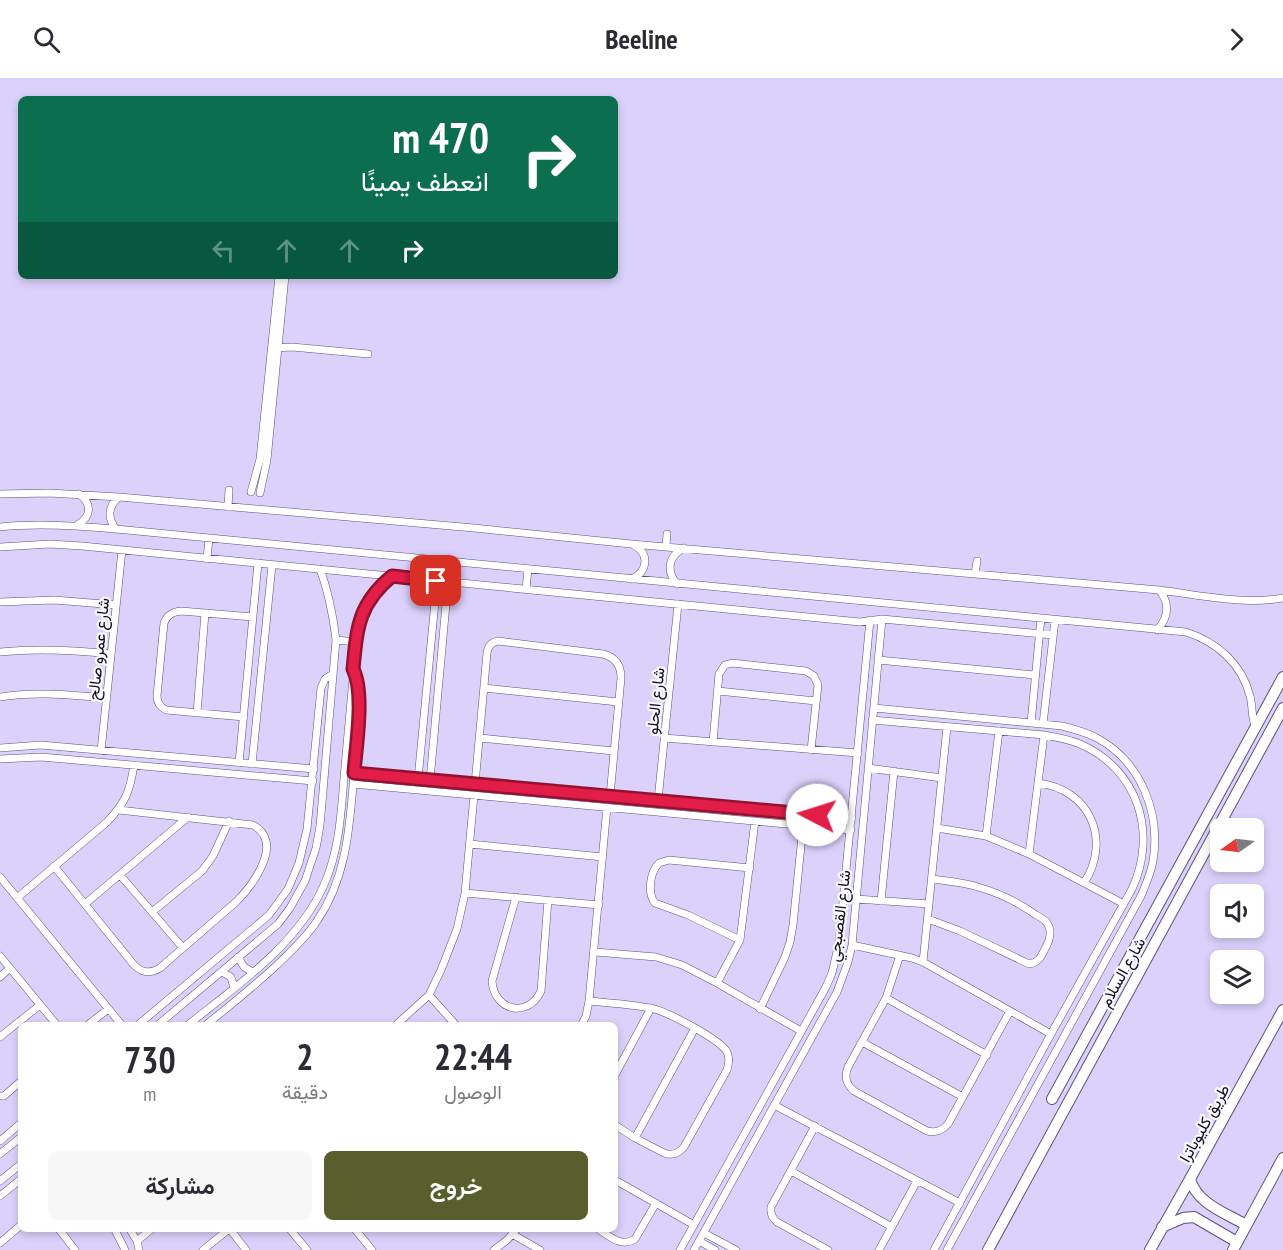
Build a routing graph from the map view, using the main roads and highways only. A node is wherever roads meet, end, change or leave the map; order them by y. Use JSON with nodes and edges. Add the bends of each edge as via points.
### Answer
{"nodes":[{"id":1,"x":1283,"y":677,"type":"edge"},
{"id":2,"x":1283,"y":708,"type":"edge"},
{"id":3,"x":1283,"y":1010,"type":"edge"},
{"id":4,"x":1052,"y":1099,"type":"dead end"},
{"id":5,"x":1283,"y":1158,"type":"edge"},
{"id":6,"x":1190,"y":1179,"type":"junction"},
{"id":7,"x":1246,"y":1225,"type":"junction"},
{"id":8,"x":1162,"y":1227,"type":"junction"},
{"id":9,"x":1235,"y":1246,"type":"edge"},
{"id":10,"x":988,"y":1250,"type":"edge"},
{"id":11,"x":1150,"y":1250,"type":"edge"}],
"edges":[{"from":1,"to":4,"type":"main road","name":"شارع السلام"},
{"from":2,"to":10,"type":"main road","name":"شارع السلام"},
{"from":3,"to":6,"type":"main road","name":"طريق كليوباترا"},
{"from":5,"to":7,"type":"main road"},
{"from":6,"to":7,"type":"main road","via":[[1200,1198]]},
{"from":6,"to":8,"type":"main road","name":"طريق كليوباترا"},
{"from":7,"to":9,"type":"main road"},
{"from":8,"to":9,"type":"main road","via":[[1194,1217]]},
{"from":8,"to":11,"type":"main road","name":"طريق كليوباترا"}]}
